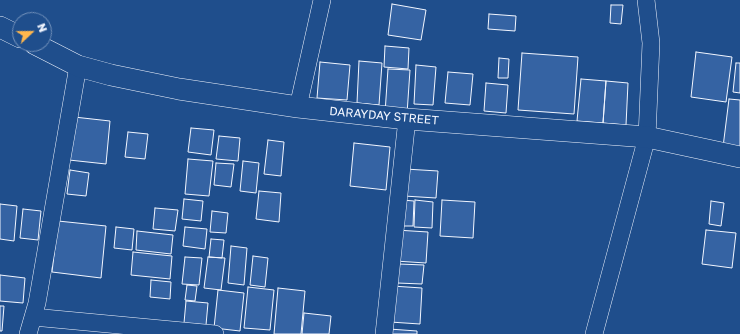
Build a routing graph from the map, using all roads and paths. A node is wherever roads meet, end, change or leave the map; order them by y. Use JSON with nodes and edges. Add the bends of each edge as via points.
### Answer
{"nodes":[{"id":1,"x":322,"y":0,"type":"edge"},
{"id":2,"x":646,"y":0,"type":"edge"},
{"id":3,"x":0,"y":27,"type":"edge"},
{"id":4,"x":12,"y":33,"type":"edge"},
{"id":5,"x":50,"y":52,"type":"edge"},
{"id":6,"x":78,"y":66,"type":"junction"},
{"id":7,"x":298,"y":107,"type":"junction"},
{"id":8,"x":407,"y":119,"type":"junction"},
{"id":9,"x":647,"y":137,"type":"junction"},
{"id":10,"x":740,"y":157,"type":"edge"},
{"id":11,"x":33,"y":317,"type":"junction"},
{"id":12,"x":28,"y":334,"type":"edge"},
{"id":13,"x":215,"y":334,"type":"edge"},
{"id":14,"x":384,"y":334,"type":"edge"},
{"id":15,"x":594,"y":334,"type":"edge"}],
"edges":[{"from":1,"to":7,"type":"street"},
{"from":2,"to":9,"type":"street","via":[[651,43]]},
{"from":3,"to":4,"type":"street"},
{"from":5,"to":6,"type":"street","name":"DARAYDAY STREET"},
{"from":6,"to":7,"type":"street","name":"DARAYDAY STREET","via":[[179,89]]},
{"from":6,"to":11,"type":"street"},
{"from":7,"to":8,"type":"street","name":"DARAYDAY STREET"},
{"from":8,"to":9,"type":"street","name":"DARAYDAY STREET"},
{"from":8,"to":14,"type":"street"},
{"from":9,"to":10,"type":"street","name":"DARAYDAY STREET"},
{"from":9,"to":15,"type":"street"},
{"from":11,"to":12,"type":"street"},
{"from":11,"to":13,"type":"street"}]}
